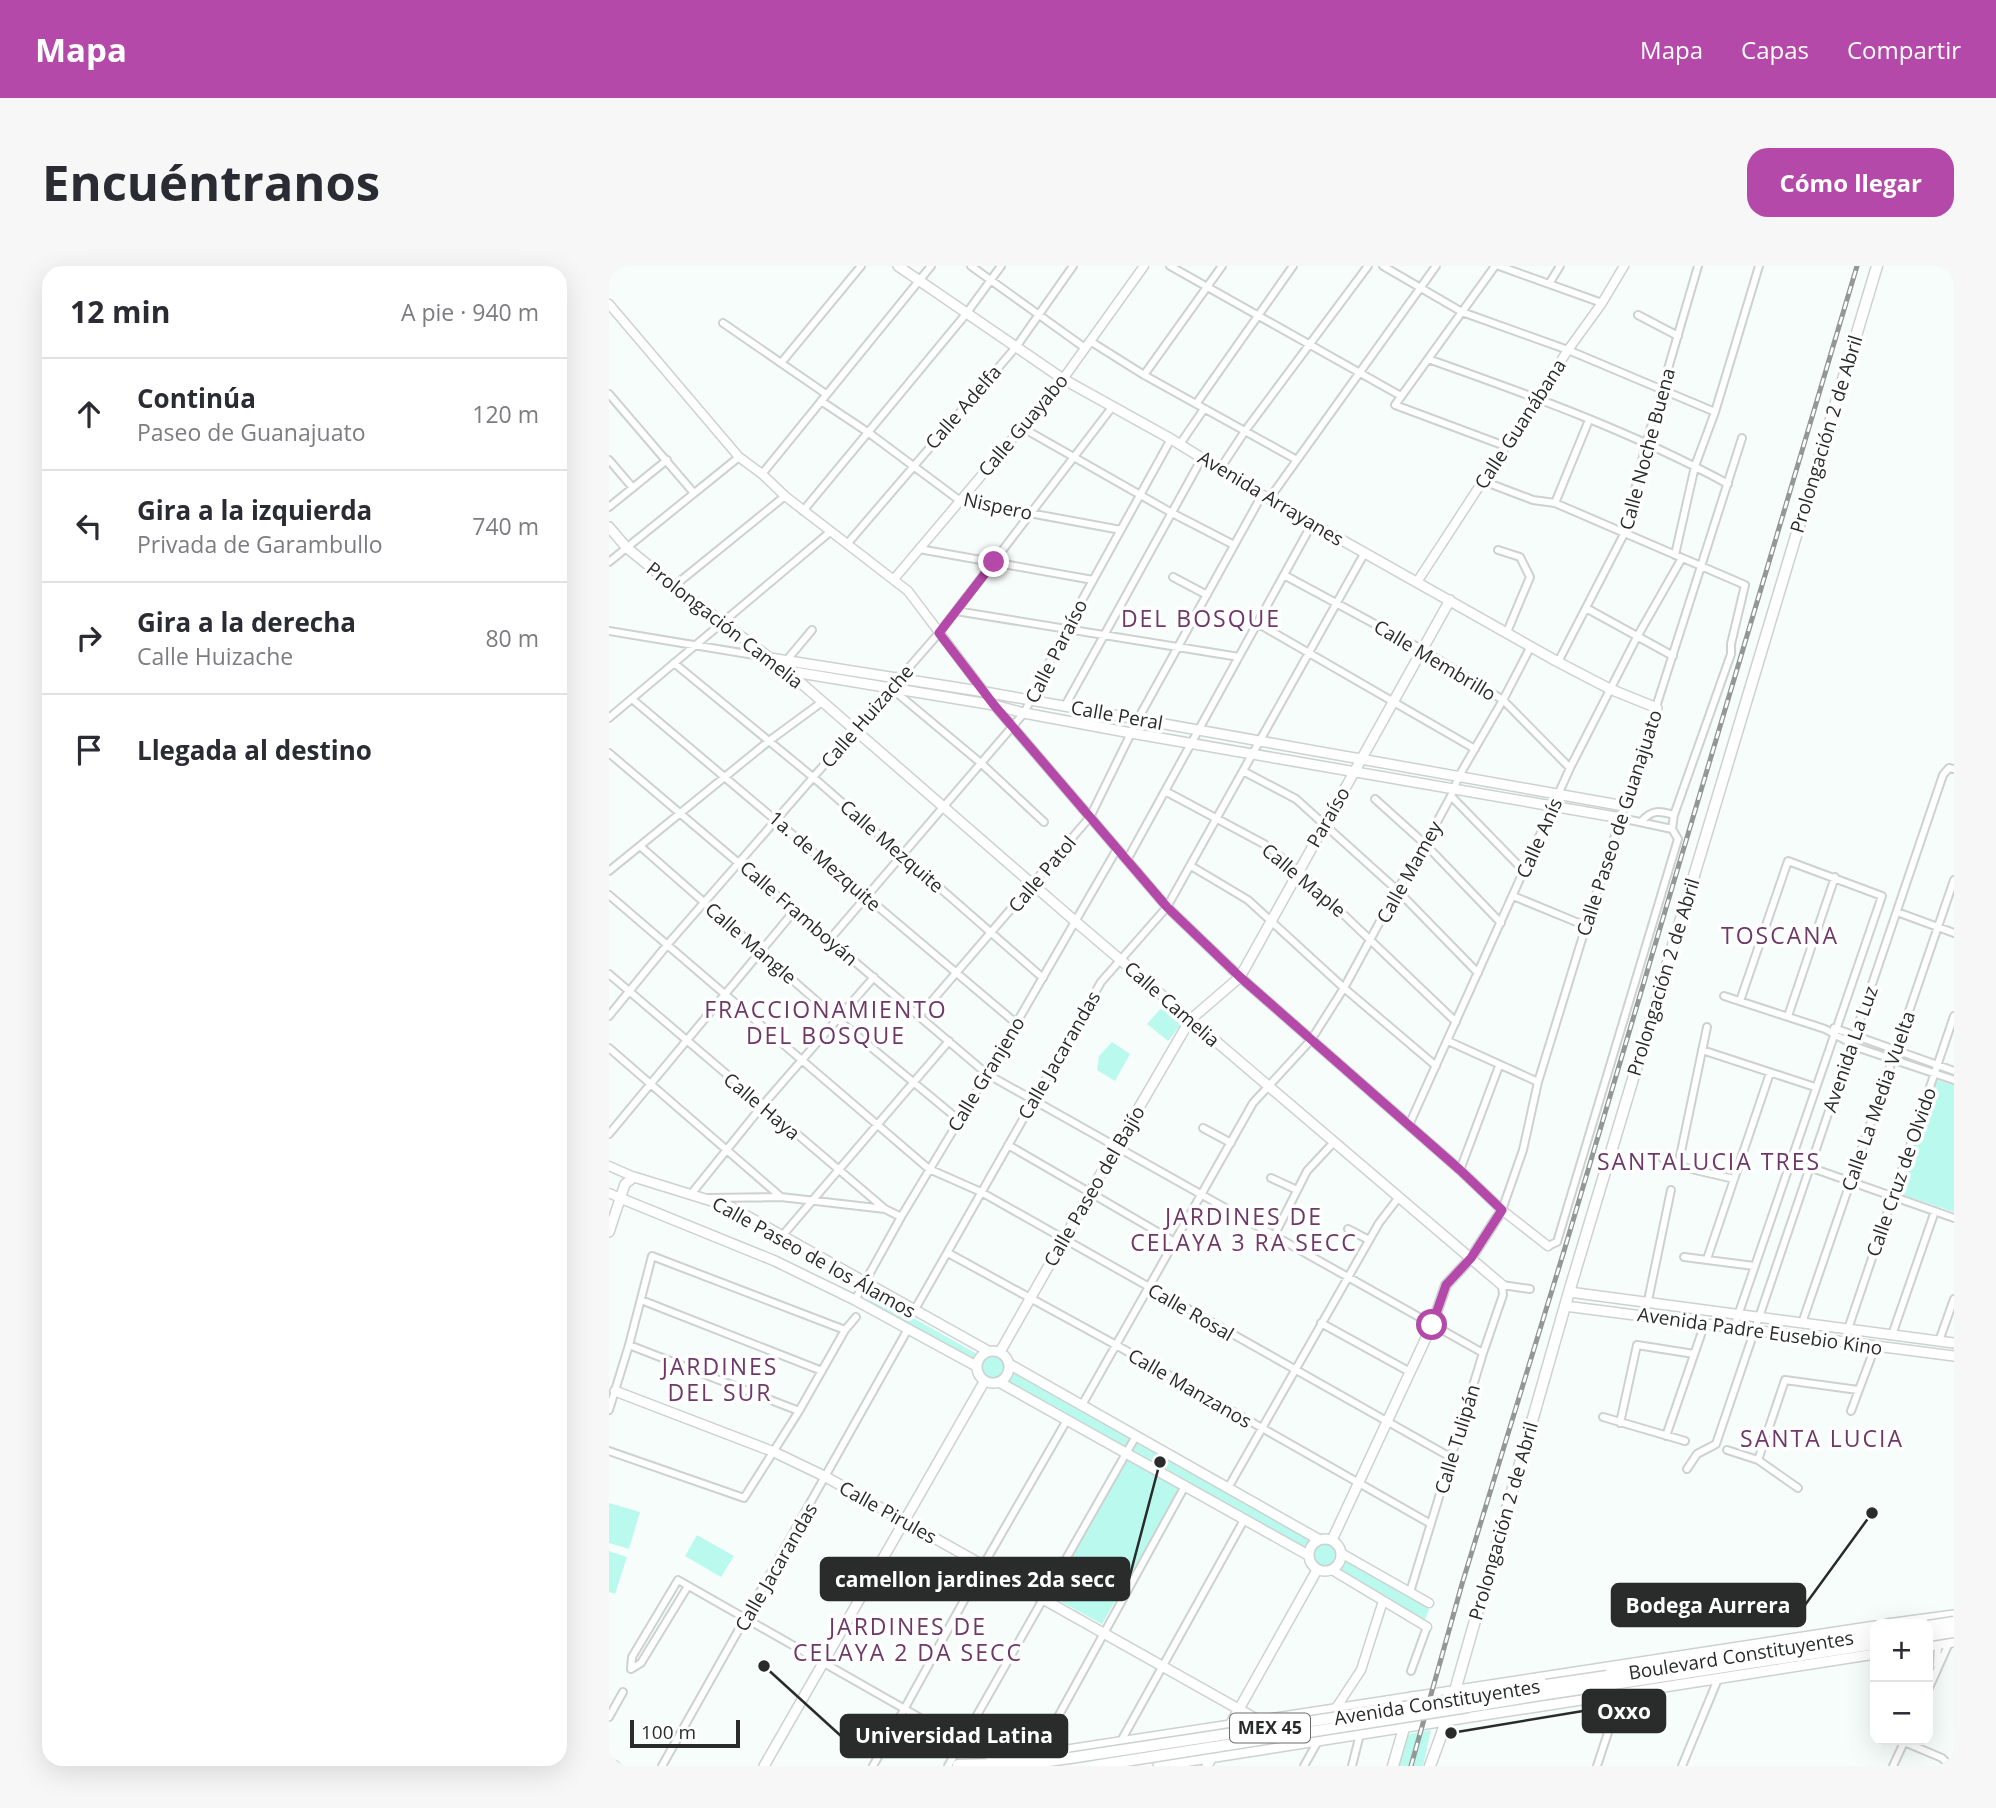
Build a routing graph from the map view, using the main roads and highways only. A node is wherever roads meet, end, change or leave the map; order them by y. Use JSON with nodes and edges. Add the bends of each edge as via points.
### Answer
{"nodes":[{"id":1,"x":898,"y":266,"type":"edge"},
{"id":2,"x":1877,"y":266,"type":"edge"},
{"id":3,"x":609,"y":527,"type":"edge"},
{"id":4,"x":1450,"y":600,"type":"junction"},
{"id":5,"x":767,"y":657,"type":"joint"},
{"id":6,"x":786,"y":666,"type":"junction"},
{"id":7,"x":823,"y":702,"type":"joint"},
{"id":8,"x":1657,"y":708,"type":"road end"},
{"id":9,"x":1362,"y":758,"type":"junction"},
{"id":10,"x":1355,"y":771,"type":"junction"},
{"id":11,"x":1624,"y":806,"type":"road end"},
{"id":12,"x":1621,"y":818,"type":"road end"},
{"id":13,"x":1191,"y":1020,"type":"junction"},
{"id":14,"x":620,"y":1198,"type":"junction"},
{"id":15,"x":1502,"y":1210,"type":"road end"},
{"id":16,"x":609,"y":1232,"type":"edge"},
{"id":17,"x":1471,"y":1258,"type":"junction"},
{"id":18,"x":1502,"y":1286,"type":"road end"},
{"id":19,"x":1569,"y":1292,"type":"junction"},
{"id":20,"x":1565,"y":1306,"type":"junction"},
{"id":21,"x":1954,"y":1343,"type":"edge"},
{"id":22,"x":988,"y":1351,"type":"junction"},
{"id":23,"x":1000,"y":1352,"type":"junction"},
{"id":24,"x":1954,"y":1356,"type":"edge"},
{"id":25,"x":1009,"y":1364,"type":"junction"},
{"id":26,"x":976,"y":1366,"type":"junction"},
{"id":27,"x":984,"y":1382,"type":"junction"},
{"id":28,"x":999,"y":1382,"type":"junction"},
{"id":29,"x":615,"y":1391,"type":"road end"},
{"id":30,"x":905,"y":1522,"type":"junction"},
{"id":31,"x":1318,"y":1539,"type":"junction"},
{"id":32,"x":1332,"y":1540,"type":"junction"},
{"id":33,"x":1308,"y":1555,"type":"junction"},
{"id":34,"x":1317,"y":1570,"type":"junction"},
{"id":35,"x":1954,"y":1615,"type":"edge"},
{"id":36,"x":1932,"y":1619,"type":"edge"},
{"id":37,"x":1954,"y":1622,"type":"edge"},
{"id":38,"x":1933,"y":1625,"type":"edge"},
{"id":39,"x":1870,"y":1627,"type":"edge"},
{"id":40,"x":1954,"y":1632,"type":"edge"},
{"id":41,"x":1870,"y":1635,"type":"edge"},
{"id":42,"x":1933,"y":1635,"type":"edge"},
{"id":43,"x":1951,"y":1642,"type":"edge"},
{"id":44,"x":1870,"y":1645,"type":"edge"},
{"id":45,"x":1933,"y":1646,"type":"edge"},
{"id":46,"x":1870,"y":1655,"type":"edge"},
{"id":47,"x":1605,"y":1681,"type":"junction"},
{"id":48,"x":1455,"y":1690,"type":"junction"},
{"id":49,"x":1413,"y":1696,"type":"junction"},
{"id":50,"x":1469,"y":1707,"type":"junction"},
{"id":51,"x":1240,"y":1710,"type":"junction"},
{"id":52,"x":1255,"y":1721,"type":"junction"},
{"id":53,"x":1446,"y":1722,"type":"junction"},
{"id":54,"x":1231,"y":1724,"type":"junction"},
{"id":55,"x":1405,"y":1729,"type":"junction"},
{"id":56,"x":1038,"y":1759,"type":"junction"},
{"id":57,"x":1206,"y":1762,"type":"edge"},
{"id":58,"x":609,"y":1764,"type":"edge"},
{"id":59,"x":958,"y":1765,"type":"edge"},
{"id":60,"x":615,"y":1766,"type":"edge"},
{"id":61,"x":764,"y":1766,"type":"edge"},
{"id":62,"x":950,"y":1766,"type":"edge"},
{"id":63,"x":1017,"y":1766,"type":"edge"},
{"id":64,"x":1094,"y":1766,"type":"edge"},
{"id":65,"x":1158,"y":1766,"type":"edge"},
{"id":66,"x":1394,"y":1766,"type":"edge"},
{"id":67,"x":1430,"y":1766,"type":"edge"}],
"edges":[{"from":1,"to":4,"type":"main road","name":"Avenida Arrayanes","via":[[1063,379]]},
{"from":2,"to":19,"type":"main road","name":"Prolongación 2 de Abril"},
{"from":3,"to":5,"type":"main road","name":"Prolongación Camelia","via":[[627,548]]},
{"from":4,"to":8,"type":"main road","name":"Avenida Arrayanes","via":[[1558,662]]},
{"from":4,"to":9,"type":"main road","name":"Paraíso"},
{"from":5,"to":6,"type":"main road","name":"Calle Peral"},
{"from":6,"to":7,"type":"main road","name":"Prolongación Camelia"},
{"from":6,"to":9,"type":"main road","name":"Calle Peral","via":[[985,692]]},
{"from":6,"to":10,"type":"main road","name":"Calle Peral"},
{"from":7,"to":13,"type":"main road","name":"Calle Camelia"},
{"from":9,"to":10,"type":"main road","name":"Paraíso"},
{"from":9,"to":11,"type":"main road","name":"Calle Peral"},
{"from":10,"to":12,"type":"main road","name":"Calle Peral","via":[[1453,792]]},
{"from":10,"to":13,"type":"main road","name":"Paraíso","via":[[1240,977]]},
{"from":13,"to":17,"type":"main road","name":"Calle Camelia"},
{"from":13,"to":23,"type":"main road","name":"Calle Paseo del Bajío"},
{"from":14,"to":16,"type":"main road"},
{"from":14,"to":22,"type":"main road","name":"Calle Paseo de los Álamos","via":[[625,1184],[634,1177],[731,1208]]},
{"from":14,"to":26,"type":"main road","name":"Calle Paseo de los Álamos","via":[[775,1261]]},
{"from":15,"to":17,"type":"main road"},
{"from":17,"to":18,"type":"main road","name":"Calle Camelia"},
{"from":17,"to":32,"type":"main road","via":[[1446,1285],[1432,1325]]},
{"from":19,"to":20,"type":"main road","name":"Prolongación 2 de Abril"},
{"from":19,"to":21,"type":"main road","name":"Avenida Padre Eusebio Kino"},
{"from":20,"to":24,"type":"main road","name":"Avenida Padre Eusebio Kino"},
{"from":20,"to":48,"type":"main road","name":"Prolongación 2 de Abril"},
{"from":22,"to":23,"type":"main road"},
{"from":22,"to":26,"type":"main road"},
{"from":23,"to":25,"type":"main road"},
{"from":25,"to":28,"type":"main road"},
{"from":25,"to":31,"type":"main road"},
{"from":26,"to":27,"type":"main road"},
{"from":27,"to":28,"type":"main road"},
{"from":27,"to":30,"type":"main road"},
{"from":28,"to":33,"type":"main road"},
{"from":29,"to":30,"type":"main road","name":"Calle Pirules","via":[[774,1452]]},
{"from":30,"to":51,"type":"main road","name":"Calle Pirules"},
{"from":30,"to":61,"type":"main road"},
{"from":31,"to":32,"type":"main road"},
{"from":31,"to":33,"type":"main road"},
{"from":32,"to":34,"type":"main road","via":[[1341,1553],[1338,1566]]},
{"from":33,"to":34,"type":"main road"},
{"from":34,"to":51,"type":"main road"},
{"from":35,"to":36,"type":"main road"},
{"from":37,"to":38,"type":"main road","bridge":true},
{"from":39,"to":47,"type":"main road"},
{"from":40,"to":42,"type":"main road","bridge":true},
{"from":41,"to":47,"type":"main road","name":"Boulevard Constituyentes","number":"MEX 45"},
{"from":43,"to":45,"type":"main road"},
{"from":44,"to":47,"type":"main road","name":"Boulevard Constituyentes","number":"MEX 45"},
{"from":46,"to":47,"type":"main road","via":[[1621,1693]]},
{"from":47,"to":48,"type":"main road","via":[[1568,1673]]},
{"from":47,"to":50,"type":"main road","name":"Avenida Constituyentes","number":"MEX 45","bridge":true},
{"from":47,"to":50,"type":"main road","via":[[1571,1701]]},
{"from":48,"to":49,"type":"main road"},
{"from":48,"to":53,"type":"main road","name":"Prolongación 2 de Abril"},
{"from":49,"to":52,"type":"main road"},
{"from":49,"to":55,"type":"main road"},
{"from":50,"to":53,"type":"main road"},
{"from":50,"to":56,"type":"main road","name":"Avenida Constituyentes","number":"MEX 45","bridge":true},
{"from":50,"to":64,"type":"main road","name":"Avenida Constituyentes","number":"MEX 45","bridge":true},
{"from":51,"to":52,"type":"main road","name":"Calle Pirules"},
{"from":51,"to":54,"type":"main road"},
{"from":52,"to":54,"type":"main road"},
{"from":53,"to":55,"type":"main road"},
{"from":53,"to":67,"type":"main road","name":"Prolongación 2 de Abril"},
{"from":54,"to":56,"type":"main road"},
{"from":54,"to":57,"type":"main road"},
{"from":55,"to":57,"type":"main road"},
{"from":55,"to":66,"type":"main road"},
{"from":56,"to":59,"type":"main road"},
{"from":56,"to":59,"type":"main road"},
{"from":56,"to":63,"type":"main road","name":"Avenida Constituyentes","number":"MEX 45"},
{"from":57,"to":65,"type":"main road"},
{"from":58,"to":60,"type":"main road"},
{"from":59,"to":62,"type":"main road"}]}
